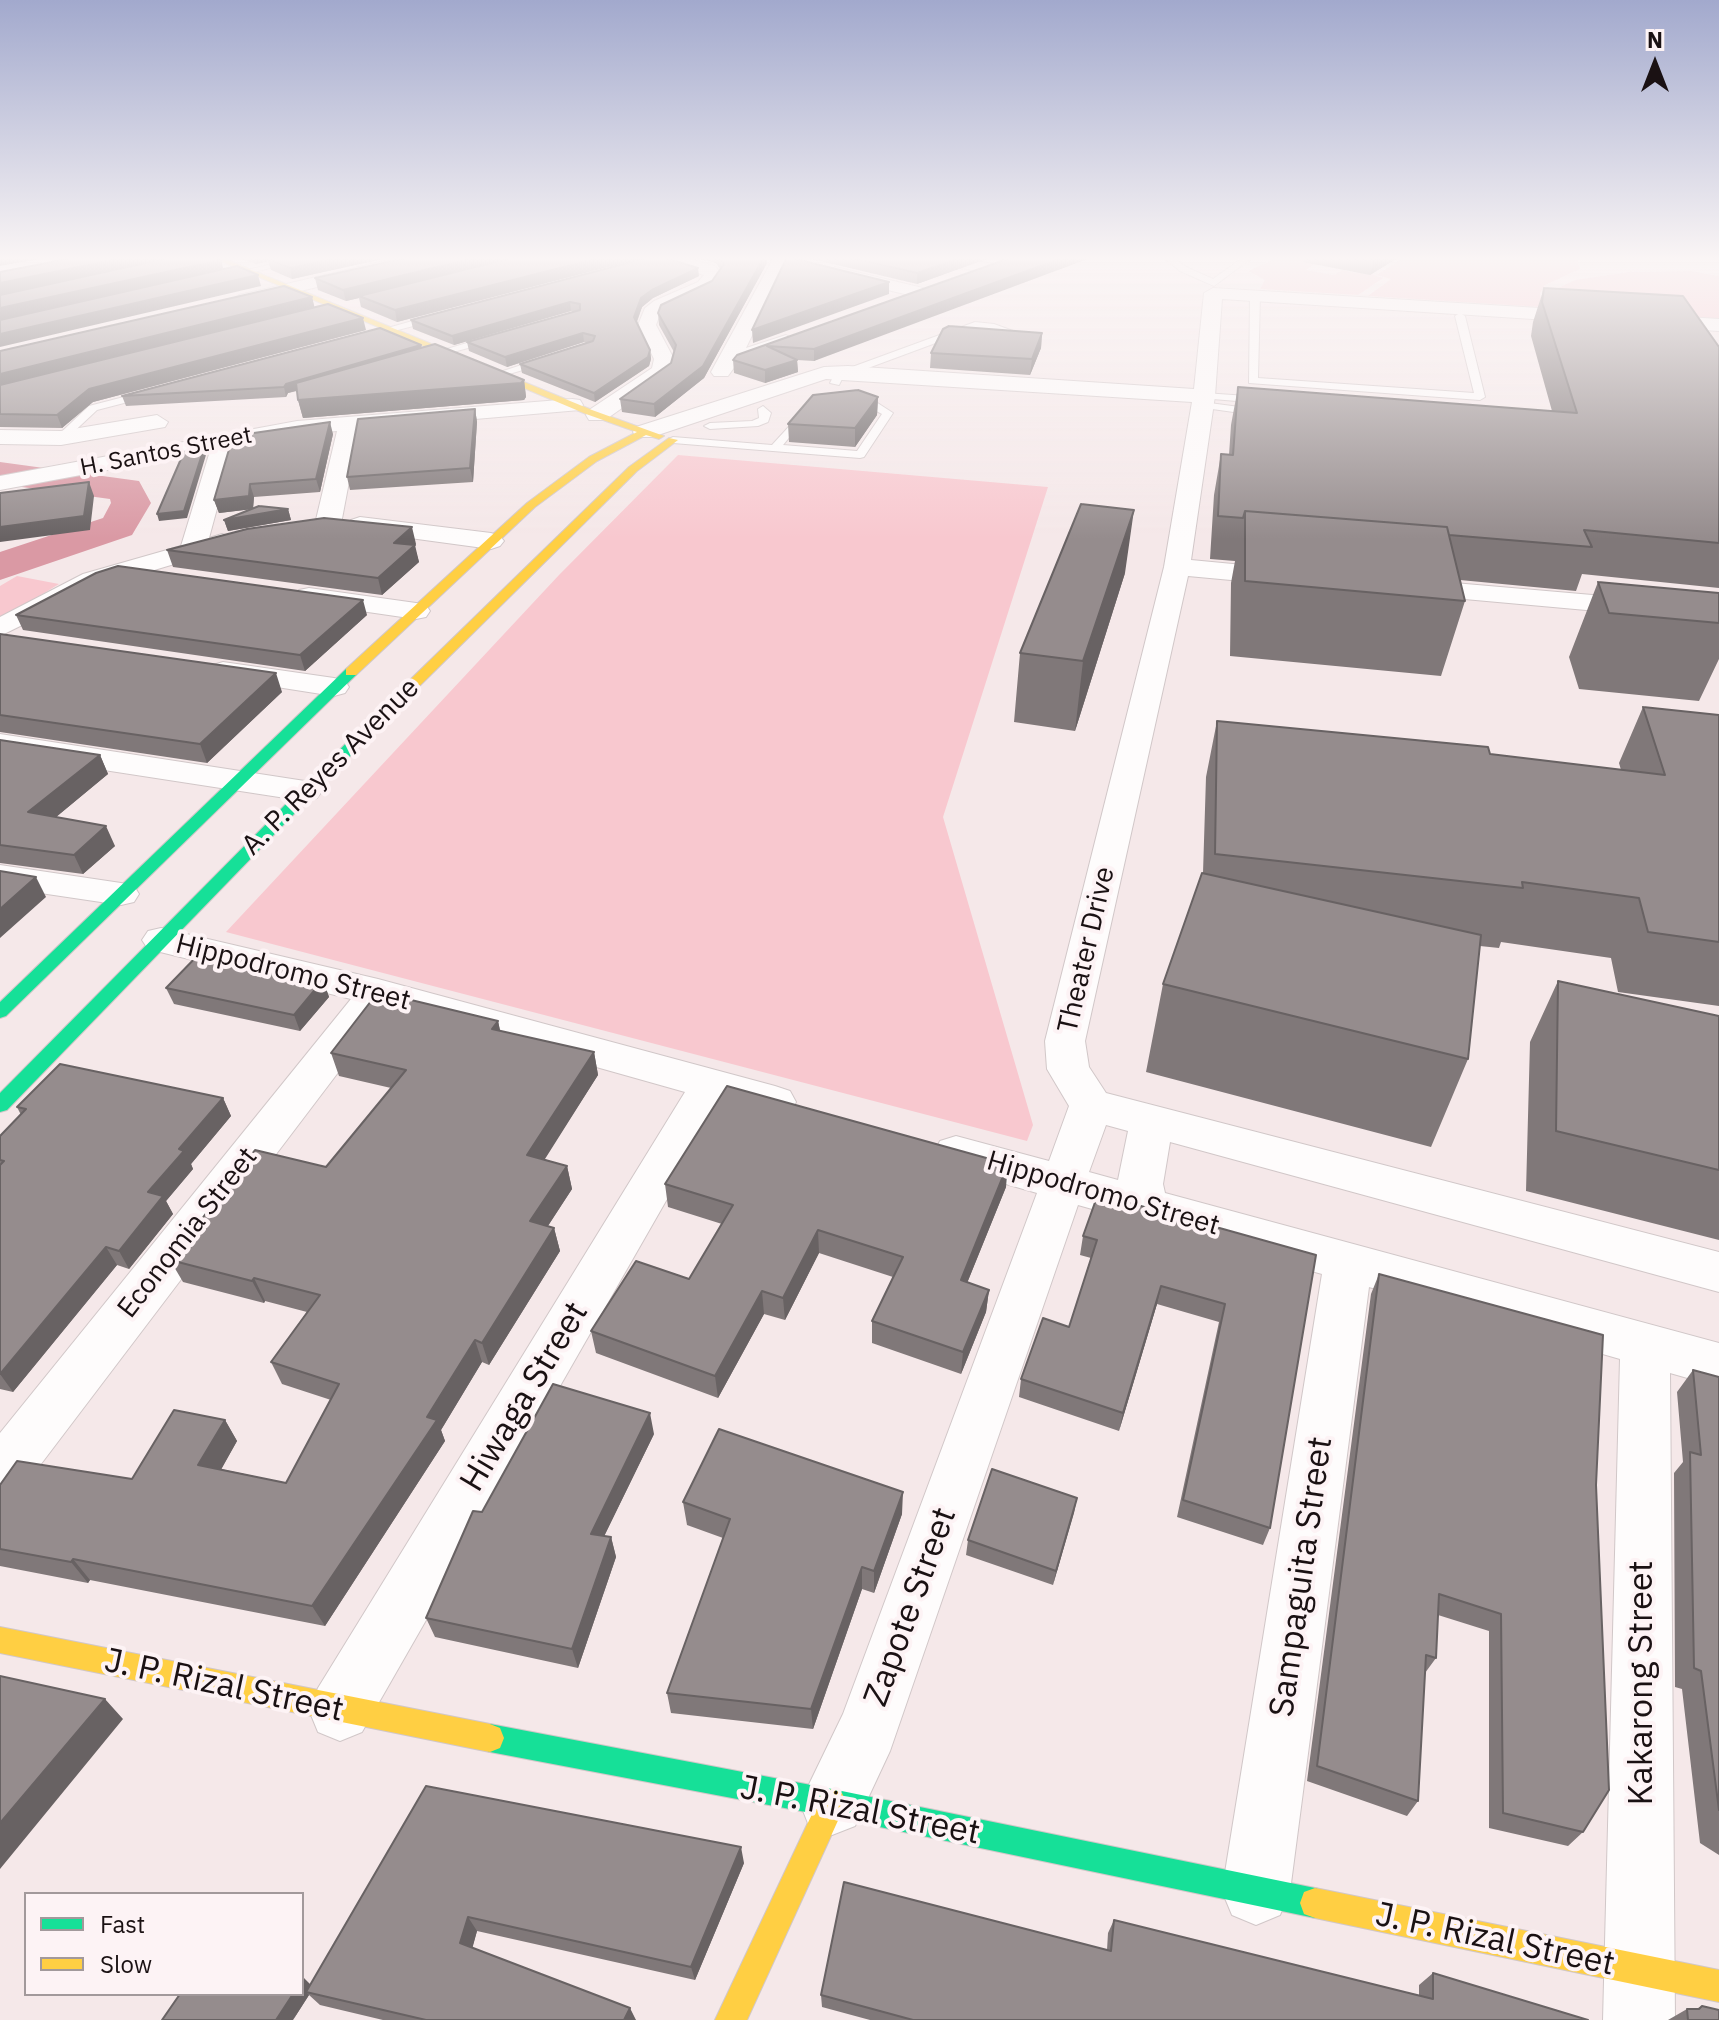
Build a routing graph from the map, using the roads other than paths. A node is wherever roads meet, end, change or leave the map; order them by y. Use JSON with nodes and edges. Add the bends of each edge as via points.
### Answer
{"nodes":[{"id":1,"x":445,"y":351,"type":"joint"},
{"id":2,"x":658,"y":351,"type":"edge"},
{"id":3,"x":734,"y":351,"type":"edge"},
{"id":4,"x":756,"y":351,"type":"edge"},
{"id":5,"x":917,"y":351,"type":"edge"},
{"id":6,"x":1208,"y":351,"type":"edge"},
{"id":7,"x":1254,"y":351,"type":"edge"},
{"id":8,"x":1469,"y":351,"type":"edge"},
{"id":9,"x":558,"y":356,"type":"edge"},
{"id":10,"x":420,"y":359,"type":"edge"},
{"id":11,"x":728,"y":361,"type":"junction"},
{"id":12,"x":499,"y":374,"type":"junction"},
{"id":13,"x":842,"y":385,"type":"junction"},
{"id":14,"x":159,"y":390,"type":"edge"},
{"id":15,"x":1203,"y":400,"type":"junction"},
{"id":16,"x":1273,"y":400,"type":"edge"},
{"id":17,"x":818,"y":405,"type":"edge"},
{"id":18,"x":586,"y":410,"type":"junction"},
{"id":19,"x":1276,"y":417,"type":"edge"},
{"id":20,"x":687,"y":419,"type":"junction"},
{"id":21,"x":157,"y":422,"type":"dead end"},
{"id":22,"x":349,"y":425,"type":"junction"},
{"id":23,"x":644,"y":432,"type":"junction"},
{"id":24,"x":0,"y":437,"type":"edge"},
{"id":25,"x":61,"y":438,"type":"junction"},
{"id":26,"x":673,"y":440,"type":"junction"},
{"id":27,"x":220,"y":441,"type":"junction"},
{"id":28,"x":776,"y":447,"type":"junction"},
{"id":29,"x":593,"y":459,"type":"junction"},
{"id":30,"x":80,"y":468,"type":"junction"},
{"id":31,"x":633,"y":469,"type":"junction"},
{"id":32,"x":10,"y":482,"type":"edge"},
{"id":33,"x":531,"y":505,"type":"junction"},
{"id":34,"x":585,"y":516,"type":"junction"},
{"id":35,"x":328,"y":524,"type":"junction"},
{"id":36,"x":298,"y":528,"type":"edge"},
{"id":37,"x":252,"y":535,"type":"edge"},
{"id":38,"x":491,"y":541,"type":"junction"},
{"id":39,"x":193,"y":548,"type":"junction"},
{"id":40,"x":1177,"y":567,"type":"junction"},
{"id":41,"x":120,"y":571,"type":"junction"},
{"id":42,"x":182,"y":579,"type":"edge"},
{"id":43,"x":1314,"y":579,"type":"edge"},
{"id":44,"x":1376,"y":585,"type":"edge"},
{"id":45,"x":276,"y":592,"type":"edge"},
{"id":46,"x":481,"y":600,"type":"junction"},
{"id":47,"x":426,"y":602,"type":"junction"},
{"id":48,"x":1719,"y":614,"type":"edge"},
{"id":49,"x":0,"y":628,"type":"edge"},
{"id":50,"x":0,"y":639,"type":"edge"},
{"id":51,"x":30,"y":643,"type":"edge"},
{"id":52,"x":196,"y":667,"type":"edge"},
{"id":53,"x":334,"y":687,"type":"junction"},
{"id":54,"x":0,"y":744,"type":"edge"},
{"id":55,"x":240,"y":780,"type":"junction"},
{"id":56,"x":305,"y":791,"type":"junction"},
{"id":57,"x":201,"y":817,"type":"junction"},
{"id":58,"x":269,"y":829,"type":"junction"},
{"id":59,"x":0,"y":876,"type":"edge"},
{"id":60,"x":121,"y":894,"type":"junction"},
{"id":61,"x":161,"y":940,"type":"junction"},
{"id":62,"x":378,"y":992,"type":"junction"},
{"id":63,"x":0,"y":1012,"type":"edge"},
{"id":64,"x":711,"y":1085,"type":"junction"},
{"id":65,"x":0,"y":1105,"type":"edge"},
{"id":66,"x":1091,"y":1105,"type":"junction"},
{"id":67,"x":818,"y":1114,"type":"edge"},
{"id":68,"x":1152,"y":1121,"type":"junction"},
{"id":69,"x":924,"y":1144,"type":"edge"},
{"id":70,"x":1062,"y":1183,"type":"junction"},
{"id":71,"x":1146,"y":1206,"type":"junction"},
{"id":72,"x":1348,"y":1263,"type":"junction"},
{"id":73,"x":1719,"y":1272,"type":"edge"},
{"id":74,"x":1645,"y":1346,"type":"junction"},
{"id":75,"x":1719,"y":1365,"type":"edge"},
{"id":76,"x":0,"y":1475,"type":"edge"},
{"id":77,"x":0,"y":1640,"type":"edge"},
{"id":78,"x":340,"y":1710,"type":"junction"},
{"id":79,"x":832,"y":1803,"type":"junction"},
{"id":80,"x":1256,"y":1891,"type":"junction"},
{"id":81,"x":1719,"y":1986,"type":"edge"},
{"id":82,"x":1640,"y":1995,"type":"edge"},
{"id":83,"x":731,"y":2020,"type":"edge"}],
"edges":[{"from":1,"to":10,"type":"lane"},
{"from":1,"to":12,"type":"street"},
{"from":2,"to":18,"type":"street","via":[[662,371],[627,395]]},
{"from":3,"to":11,"type":"street"},
{"from":4,"to":11,"type":"street"},
{"from":5,"to":13,"type":"lane"},
{"from":6,"to":15,"type":"street","name":"Theater Drive"},
{"from":7,"to":8,"type":"lane","via":[[1253,381],[1480,397]]},
{"from":9,"to":12,"type":"lane"},
{"from":11,"to":20,"type":"street"},
{"from":12,"to":18,"type":"street"},
{"from":13,"to":15,"type":"street","via":[[959,384]]},
{"from":13,"to":20,"type":"street","via":[[808,377]]},
{"from":13,"to":26,"type":"street"},
{"from":13,"to":28,"type":"lane","via":[[888,413],[860,455]]},
{"from":14,"to":25,"type":"lane","via":[[93,408]]},
{"from":15,"to":16,"type":"lane"},
{"from":15,"to":19,"type":"lane"},
{"from":15,"to":40,"type":"street","name":"Theater Drive"},
{"from":17,"to":28,"type":"lane","via":[[808,409]]},
{"from":18,"to":22,"type":"street","name":"H. Santos Street"},
{"from":18,"to":23,"type":"street"},
{"from":20,"to":23,"type":"street"},
{"from":20,"to":26,"type":"street"},
{"from":21,"to":25,"type":"street"},
{"from":22,"to":27,"type":"street","name":"H. Santos Street"},
{"from":22,"to":35,"type":"street"},
{"from":23,"to":26,"type":"street"},
{"from":23,"to":29,"type":"street","name":"A. P. Reyes Avenue"},
{"from":24,"to":25,"type":"street"},
{"from":25,"to":30,"type":"street"},
{"from":26,"to":28,"type":"lane"},
{"from":26,"to":31,"type":"street","name":"A. P. Reyes Avenue"},
{"from":27,"to":30,"type":"street","name":"H. Santos Street"},
{"from":27,"to":39,"type":"street","via":[[223,446]]},
{"from":29,"to":31,"type":"street"},
{"from":29,"to":33,"type":"street","name":"A. P. Reyes Avenue"},
{"from":30,"to":32,"type":"street","name":"H. Santos Street"},
{"from":31,"to":34,"type":"street","name":"A. P. Reyes Avenue"},
{"from":33,"to":34,"type":"street"},
{"from":33,"to":38,"type":"street","name":"A. P. Reyes Avenue"},
{"from":34,"to":46,"type":"street","name":"A. P. Reyes Avenue"},
{"from":35,"to":36,"type":"street"},
{"from":35,"to":38,"type":"street"},
{"from":37,"to":39,"type":"street"},
{"from":38,"to":47,"type":"street","name":"A. P. Reyes Avenue"},
{"from":39,"to":41,"type":"street"},
{"from":40,"to":43,"type":"street"},
{"from":40,"to":66,"type":"street","name":"Theater Drive","via":[[1065,1041],[1068,1069]]},
{"from":41,"to":42,"type":"street"},
{"from":41,"to":49,"type":"street","via":[[45,602]]},
{"from":44,"to":48,"type":"street"},
{"from":45,"to":47,"type":"street"},
{"from":46,"to":47,"type":"street"},
{"from":46,"to":56,"type":"street","name":"A. P. Reyes Avenue"},
{"from":47,"to":53,"type":"street","name":"A. P. Reyes Avenue"},
{"from":50,"to":51,"type":"street"},
{"from":52,"to":53,"type":"street"},
{"from":53,"to":55,"type":"street","name":"A. P. Reyes Avenue"},
{"from":54,"to":55,"type":"street"},
{"from":55,"to":56,"type":"street"},
{"from":55,"to":57,"type":"street","name":"A. P. Reyes Avenue"},
{"from":56,"to":58,"type":"street","name":"A. P. Reyes Avenue"},
{"from":57,"to":58,"type":"street"},
{"from":57,"to":60,"type":"street","name":"A. P. Reyes Avenue"},
{"from":58,"to":61,"type":"street","name":"A. P. Reyes Avenue"},
{"from":59,"to":60,"type":"street"},
{"from":60,"to":63,"type":"street","name":"A. P. Reyes Avenue"},
{"from":61,"to":62,"type":"street","name":"Hippodromo Street"},
{"from":61,"to":65,"type":"street","name":"A. P. Reyes Avenue"},
{"from":62,"to":64,"type":"street","name":"Hippodromo Street"},
{"from":62,"to":76,"type":"street","name":"Economia Street"},
{"from":64,"to":67,"type":"street","name":"Hippodromo Street"},
{"from":64,"to":78,"type":"street","name":"Hiwaga Street"},
{"from":66,"to":68,"type":"street"},
{"from":66,"to":70,"type":"street","name":"Zapote Street"},
{"from":68,"to":71,"type":"street","via":[[1140,1184]]},
{"from":68,"to":73,"type":"street"},
{"from":69,"to":70,"type":"street","name":"Hippodromo Street"},
{"from":70,"to":71,"type":"street","name":"Hippodromo Street"},
{"from":70,"to":79,"type":"street","name":"Zapote Street","via":[[868,1729]]},
{"from":71,"to":72,"type":"street","name":"Hippodromo Street"},
{"from":72,"to":74,"type":"street","name":"Hippodromo Street"},
{"from":72,"to":80,"type":"street","name":"Sampaguita Street"},
{"from":74,"to":75,"type":"street","name":"Hippodromo Street"},
{"from":74,"to":82,"type":"street","name":"Kakarong Street"},
{"from":77,"to":78,"type":"street","name":"J. P. Rizal Street"},
{"from":78,"to":79,"type":"street","name":"J. P. Rizal Street"},
{"from":79,"to":80,"type":"street","name":"J. P. Rizal Street"},
{"from":79,"to":83,"type":"street","name":"Zapote Street"},
{"from":80,"to":82,"type":"street","name":"J. P. Rizal Street"},
{"from":81,"to":82,"type":"street","name":"J. P. Rizal Street"}]}
